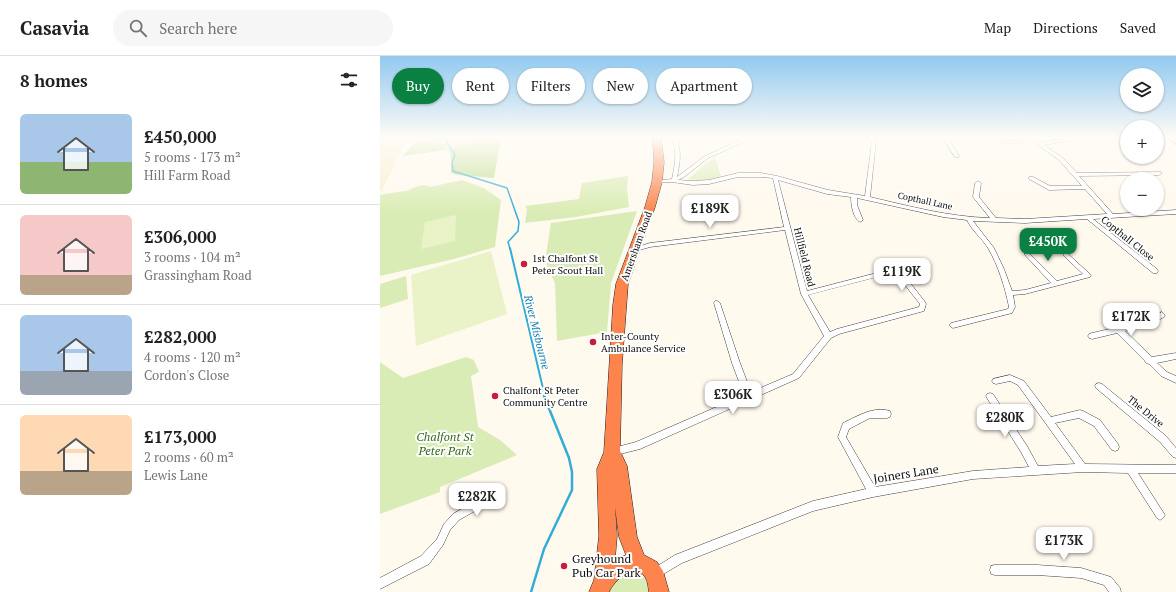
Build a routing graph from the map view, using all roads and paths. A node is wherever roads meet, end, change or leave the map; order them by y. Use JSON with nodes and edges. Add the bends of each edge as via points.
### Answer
{"nodes":[{"id":1,"x":659,"y":162,"type":"edge"},
{"id":2,"x":678,"y":162,"type":"edge"},
{"id":3,"x":700,"y":162,"type":"edge"},
{"id":4,"x":871,"y":162,"type":"edge"},
{"id":5,"x":1064,"y":162,"type":"edge"},
{"id":6,"x":1120,"y":174,"type":"edge"},
{"id":7,"x":1075,"y":175,"type":"junction"},
{"id":8,"x":775,"y":177,"type":"junction"},
{"id":9,"x":1031,"y":178,"type":"dead end"},
{"id":10,"x":674,"y":181,"type":"junction"},
{"id":11,"x":657,"y":182,"type":"junction"},
{"id":12,"x":978,"y":183,"type":"dead end"},
{"id":13,"x":1086,"y":187,"type":"junction"},
{"id":14,"x":854,"y":196,"type":"junction"},
{"id":15,"x":866,"y":198,"type":"junction"},
{"id":16,"x":1176,"y":212,"type":"edge"},
{"id":17,"x":1111,"y":215,"type":"junction"},
{"id":18,"x":1089,"y":218,"type":"junction"},
{"id":19,"x":969,"y":219,"type":"junction"},
{"id":20,"x":860,"y":220,"type":"dead end"},
{"id":21,"x":994,"y":220,"type":"junction"},
{"id":22,"x":787,"y":228,"type":"junction"},
{"id":23,"x":636,"y":249,"type":"junction"},
{"id":24,"x":1027,"y":254,"type":"dead end"},
{"id":25,"x":1066,"y":255,"type":"dead end"},
{"id":26,"x":1155,"y":271,"type":"dead end"},
{"id":27,"x":1056,"y":284,"type":"junction"},
{"id":28,"x":1010,"y":293,"type":"junction"},
{"id":29,"x":804,"y":294,"type":"junction"},
{"id":30,"x":717,"y":303,"type":"dead end"},
{"id":31,"x":1162,"y":315,"type":"dead end"},
{"id":32,"x":953,"y":325,"type":"dead end"},
{"id":33,"x":1119,"y":330,"type":"junction"},
{"id":34,"x":828,"y":336,"type":"junction"},
{"id":35,"x":1092,"y":336,"type":"dead end"},
{"id":36,"x":1176,"y":356,"type":"edge"},
{"id":37,"x":1149,"y":361,"type":"junction"},
{"id":38,"x":996,"y":380,"type":"dead end"},
{"id":39,"x":1176,"y":380,"type":"edge"},
{"id":40,"x":1099,"y":386,"type":"dead end"},
{"id":41,"x":990,"y":396,"type":"dead end"},
{"id":42,"x":749,"y":397,"type":"junction"},
{"id":43,"x":887,"y":414,"type":"dead end"},
{"id":44,"x":1050,"y":421,"type":"junction"},
{"id":45,"x":1115,"y":447,"type":"dead end"},
{"id":46,"x":612,"y":452,"type":"junction"},
{"id":47,"x":1176,"y":454,"type":"edge"},
{"id":48,"x":1083,"y":468,"type":"junction"},
{"id":49,"x":1130,"y":468,"type":"junction"},
{"id":50,"x":1176,"y":469,"type":"edge"},
{"id":51,"x":1036,"y":471,"type":"junction"},
{"id":52,"x":873,"y":492,"type":"junction"},
{"id":53,"x":491,"y":496,"type":"dead end"},
{"id":54,"x":1160,"y":516,"type":"dead end"},
{"id":55,"x":638,"y":562,"type":"junction"},
{"id":56,"x":996,"y":570,"type":"dead end"},
{"id":57,"x":657,"y":583,"type":"edge"},
{"id":58,"x":380,"y":584,"type":"edge"},
{"id":59,"x":601,"y":586,"type":"edge"},
{"id":60,"x":1116,"y":592,"type":"edge"}],
"edges":[{"from":1,"to":11,"type":"highway","name":"Amersham Road"},
{"from":2,"to":10,"type":"street"},
{"from":3,"to":10,"type":"street"},
{"from":4,"to":15,"type":"street"},
{"from":5,"to":7,"type":"street"},
{"from":6,"to":7,"type":"street"},
{"from":7,"to":13,"type":"street"},
{"from":8,"to":10,"type":"street","name":"Copthall Lane","via":[[738,175],[709,182]]},
{"from":8,"to":14,"type":"street","name":"Copthall Lane","via":[[827,192]]},
{"from":8,"to":22,"type":"street","name":"Hillfield Road"},
{"from":9,"to":13,"type":"street","via":[[1049,188]]},
{"from":10,"to":11,"type":"street","name":"Copthall Lane"},
{"from":11,"to":23,"type":"highway","name":"Amersham Road"},
{"from":12,"to":21,"type":"street","via":[[976,197]]},
{"from":13,"to":17,"type":"street"},
{"from":14,"to":15,"type":"street","name":"Copthall Lane"},
{"from":14,"to":20,"type":"street","via":[[854,205]]},
{"from":15,"to":19,"type":"street","name":"Copthall Lane"},
{"from":16,"to":17,"type":"street","name":"Copthall Lane"},
{"from":17,"to":18,"type":"street","name":"Copthall Lane"},
{"from":18,"to":21,"type":"street","name":"Copthall Lane"},
{"from":18,"to":26,"type":"street","name":"Copthall Close"},
{"from":19,"to":21,"type":"street","name":"Copthall Lane"},
{"from":19,"to":28,"type":"street","via":[[991,248]]},
{"from":22,"to":23,"type":"street","via":[[650,245]]},
{"from":22,"to":29,"type":"street","name":"Hillfield Road"},
{"from":23,"to":46,"type":"highway","name":"Amersham Road","via":[[622,284],[615,364]]},
{"from":24,"to":27,"type":"street"},
{"from":25,"to":27,"type":"street","via":[[1090,277]]},
{"from":27,"to":28,"type":"street"},
{"from":28,"to":32,"type":"street","via":[[1010,311]]},
{"from":29,"to":34,"type":"street","name":"Hillfield Road"},
{"from":29,"to":34,"type":"street","via":[[892,271],[899,273],[923,304],[922,309]]},
{"from":30,"to":42,"type":"street"},
{"from":31,"to":33,"type":"street","via":[[1147,323]]},
{"from":33,"to":35,"type":"street"},
{"from":33,"to":37,"type":"street"},
{"from":34,"to":42,"type":"street","via":[[796,376]]},
{"from":36,"to":37,"type":"street"},
{"from":37,"to":39,"type":"street"},
{"from":38,"to":44,"type":"street","via":[[1010,378],[1021,383]]},
{"from":40,"to":47,"type":"street","name":"The Drive","via":[[1163,439]]},
{"from":41,"to":51,"type":"street"},
{"from":42,"to":46,"type":"street","via":[[637,446]]},
{"from":43,"to":52,"type":"street","via":[[869,414],[846,426],[842,437]]},
{"from":44,"to":45,"type":"street","via":[[1080,414],[1097,423]]},
{"from":44,"to":48,"type":"street"},
{"from":46,"to":55,"type":"highway","name":"Amersham Road","via":[[619,466],[628,537]]},
{"from":46,"to":59,"type":"highway","name":"Amersham Road","via":[[605,469],[608,536]]},
{"from":48,"to":49,"type":"street","name":"Joiners Lane"},
{"from":48,"to":51,"type":"street","name":"Joiners Lane"},
{"from":49,"to":50,"type":"street","name":"Joiners Lane"},
{"from":49,"to":54,"type":"street"},
{"from":51,"to":52,"type":"street","name":"Joiners Lane","via":[[973,475]]},
{"from":52,"to":57,"type":"street","name":"Joiners Lane","via":[[813,506],[679,559]]},
{"from":53,"to":58,"type":"street","via":[[456,516],[425,560]]},
{"from":55,"to":57,"type":"highway","via":[[645,564]]},
{"from":55,"to":59,"type":"highway","via":[[620,566],[611,572]]},
{"from":56,"to":60,"type":"street","via":[[1080,573],[1106,580]]}]}
